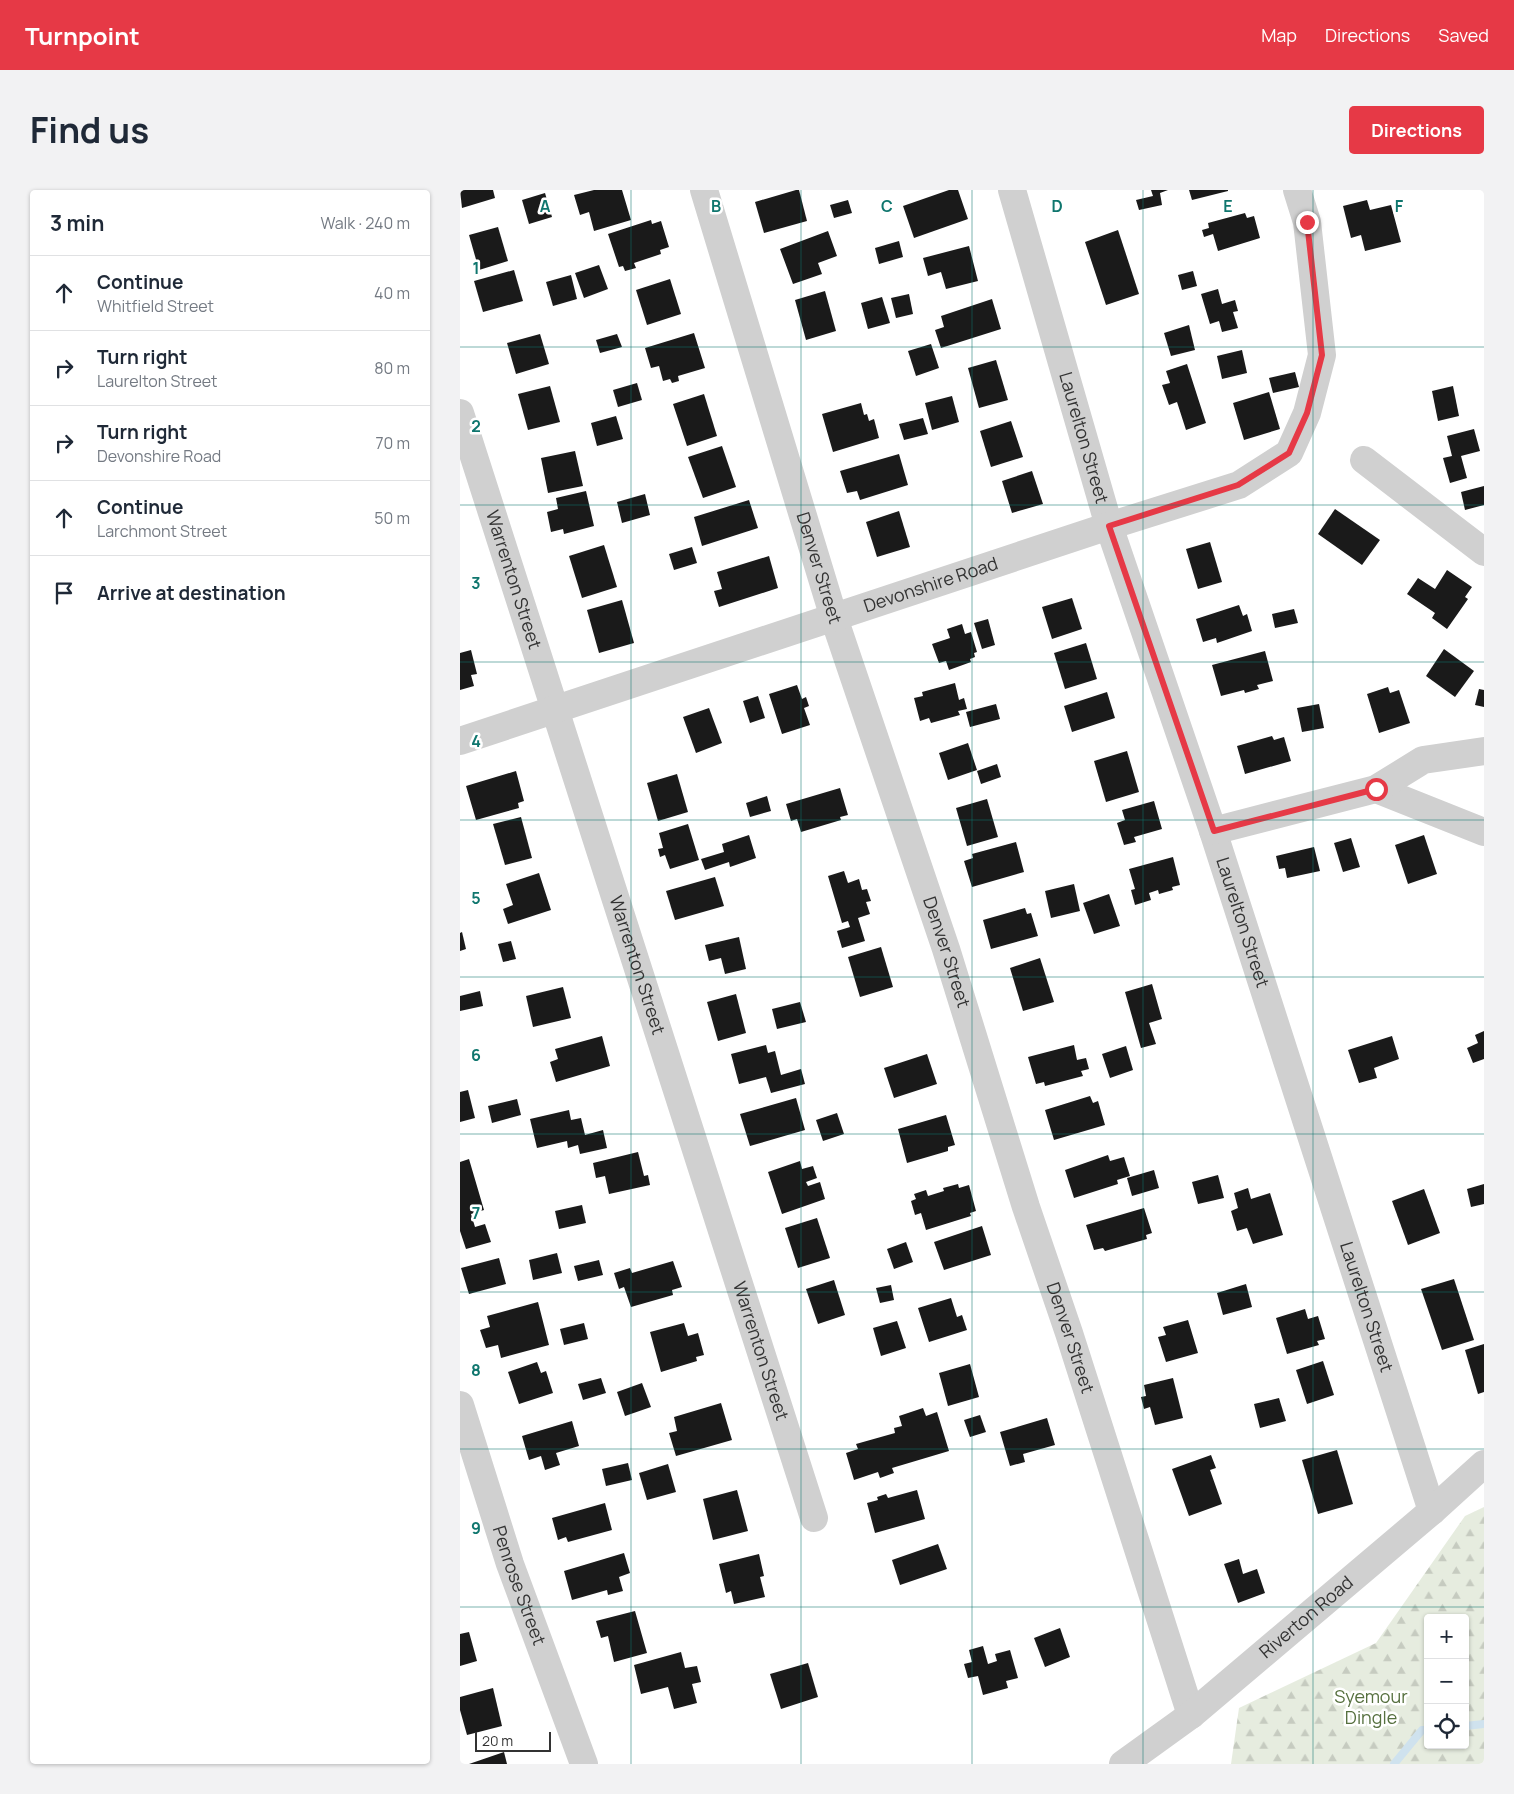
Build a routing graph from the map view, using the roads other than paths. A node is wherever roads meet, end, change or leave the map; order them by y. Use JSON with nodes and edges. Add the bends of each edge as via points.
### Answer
{"nodes":[{"id":1,"x":704,"y":190,"type":"edge"},
{"id":2,"x":1012,"y":190,"type":"edge"},
{"id":3,"x":1297,"y":190,"type":"edge"},
{"id":4,"x":460,"y":413,"type":"edge"},
{"id":5,"x":1364,"y":460,"type":"dead end"},
{"id":6,"x":1109,"y":526,"type":"junction"},
{"id":7,"x":1484,"y":552,"type":"edge"},
{"id":8,"x":834,"y":618,"type":"junction"},
{"id":9,"x":554,"y":711,"type":"junction"},
{"id":10,"x":460,"y":741,"type":"edge"},
{"id":11,"x":1484,"y":751,"type":"edge"},
{"id":12,"x":1376,"y":789,"type":"junction"},
{"id":13,"x":1214,"y":831,"type":"junction"},
{"id":14,"x":1484,"y":832,"type":"edge"},
{"id":15,"x":460,"y":1405,"type":"edge"},
{"id":16,"x":1484,"y":1464,"type":"edge"},
{"id":17,"x":1432,"y":1511,"type":"junction"},
{"id":18,"x":814,"y":1518,"type":"dead end"},
{"id":19,"x":1191,"y":1715,"type":"junction"},
{"id":20,"x":584,"y":1764,"type":"edge"},
{"id":21,"x":1123,"y":1764,"type":"edge"}],
"edges":[{"from":1,"to":8,"type":"street","name":"Denver Street"},
{"from":2,"to":6,"type":"street","name":"Laurelton Street"},
{"from":3,"to":6,"type":"street","name":"Devonshire Road","via":[[1307,222],[1322,355],[1307,413],[1289,453],[1238,485]]},
{"from":4,"to":9,"type":"street","name":"Warrenton Street"},
{"from":5,"to":7,"type":"street"},
{"from":6,"to":8,"type":"street","name":"Devonshire Road"},
{"from":6,"to":13,"type":"street","name":"Laurelton Street"},
{"from":8,"to":9,"type":"street","name":"Devonshire Road"},
{"from":8,"to":19,"type":"street","name":"Denver Street","via":[[946,949]]},
{"from":9,"to":10,"type":"street","name":"Devonshire Road"},
{"from":9,"to":18,"type":"street","name":"Warrenton Street"},
{"from":11,"to":12,"type":"street","via":[[1423,760]]},
{"from":12,"to":13,"type":"street"},
{"from":12,"to":14,"type":"street"},
{"from":13,"to":17,"type":"street","name":"Laurelton Street"},
{"from":15,"to":20,"type":"street","name":"Penrose Street","via":[[510,1564]]},
{"from":16,"to":17,"type":"street","name":"Riverton Road"},
{"from":17,"to":19,"type":"street","name":"Riverton Road"},
{"from":19,"to":21,"type":"street","name":"Riverton Road"}]}
